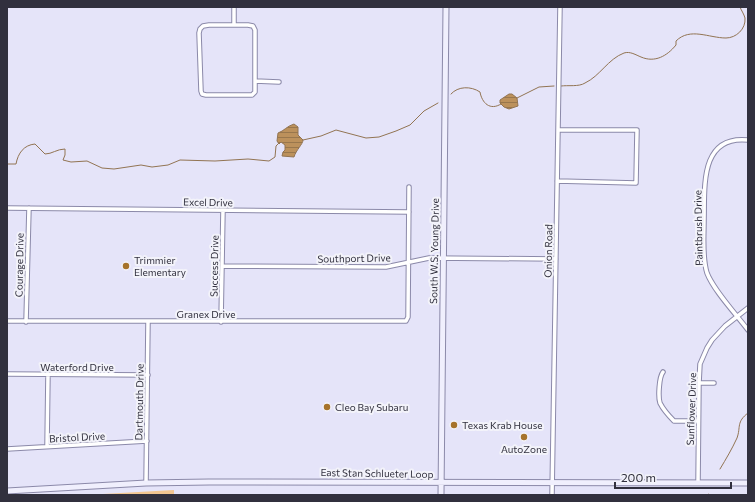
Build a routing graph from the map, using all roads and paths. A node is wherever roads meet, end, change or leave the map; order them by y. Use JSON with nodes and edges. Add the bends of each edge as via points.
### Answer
{"nodes":[{"id":1,"x":234,"y":7,"type":"edge"},
{"id":2,"x":446,"y":7,"type":"edge"},
{"id":3,"x":560,"y":7,"type":"edge"},
{"id":4,"x":234,"y":25,"type":"junction"},
{"id":5,"x":255,"y":81,"type":"junction"},
{"id":6,"x":279,"y":82,"type":"dead end"},
{"id":7,"x":558,"y":130,"type":"junction"},
{"id":8,"x":748,"y":140,"type":"edge"},
{"id":9,"x":557,"y":181,"type":"junction"},
{"id":10,"x":409,"y":187,"type":"dead end"},
{"id":11,"x":7,"y":208,"type":"edge"},
{"id":12,"x":29,"y":208,"type":"junction"},
{"id":13,"x":223,"y":210,"type":"junction"},
{"id":14,"x":409,"y":212,"type":"junction"},
{"id":15,"x":443,"y":258,"type":"junction"},
{"id":16,"x":556,"y":259,"type":"junction"},
{"id":17,"x":409,"y":262,"type":"junction"},
{"id":18,"x":222,"y":266,"type":"junction"},
{"id":19,"x":748,"y":308,"type":"edge"},
{"id":20,"x":738,"y":317,"type":"junction"},
{"id":21,"x":7,"y":321,"type":"edge"},
{"id":22,"x":26,"y":322,"type":"junction"},
{"id":23,"x":148,"y":322,"type":"junction"},
{"id":24,"x":221,"y":322,"type":"junction"},
{"id":25,"x":748,"y":330,"type":"edge"},
{"id":26,"x":663,"y":372,"type":"dead end"},
{"id":27,"x":7,"y":374,"type":"edge"},
{"id":28,"x":48,"y":374,"type":"junction"},
{"id":29,"x":148,"y":375,"type":"junction"},
{"id":30,"x":699,"y":382,"type":"junction"},
{"id":31,"x":714,"y":383,"type":"dead end"},
{"id":32,"x":698,"y":421,"type":"junction"},
{"id":33,"x":147,"y":441,"type":"junction"},
{"id":34,"x":47,"y":446,"type":"junction"},
{"id":35,"x":7,"y":449,"type":"edge"},
{"id":36,"x":698,"y":482,"type":"junction"},
{"id":37,"x":146,"y":483,"type":"junction"},
{"id":38,"x":441,"y":483,"type":"junction"},
{"id":39,"x":552,"y":483,"type":"junction"},
{"id":40,"x":748,"y":483,"type":"edge"},
{"id":41,"x":7,"y":491,"type":"edge"},
{"id":42,"x":441,"y":495,"type":"edge"},
{"id":43,"x":552,"y":495,"type":"edge"}],
"edges":[{"from":1,"to":4,"type":"street"},
{"from":2,"to":15,"type":"main road","name":"South W.S. Young Drive"},
{"from":3,"to":7,"type":"street","name":"Onion Road"},
{"from":4,"to":5,"type":"street","via":[[253,26],[255,30]]},
{"from":4,"to":5,"type":"street","via":[[209,25],[200,29],[202,94],[252,95],[255,92]]},
{"from":5,"to":6,"type":"street"},
{"from":7,"to":9,"type":"street","name":"Onion Road"},
{"from":7,"to":9,"type":"street","via":[[637,130],[636,183]]},
{"from":8,"to":20,"type":"street","name":"Paintbrush Drive","via":[[735,140],[715,152],[710,158],[705,181],[707,273]]},
{"from":9,"to":16,"type":"street","name":"Onion Road"},
{"from":10,"to":14,"type":"street"},
{"from":11,"to":12,"type":"street","name":"Excel Drive"},
{"from":12,"to":13,"type":"street","name":"Excel Drive"},
{"from":12,"to":22,"type":"street","name":"Courage Drive"},
{"from":13,"to":14,"type":"street","name":"Excel Drive"},
{"from":13,"to":18,"type":"street","name":"Success Drive"},
{"from":14,"to":17,"type":"street"},
{"from":15,"to":16,"type":"street","name":"Southport Drive"},
{"from":15,"to":17,"type":"street","name":"Southport Drive","via":[[424,258]]},
{"from":15,"to":38,"type":"main road","name":"South W.S. Young Drive"},
{"from":16,"to":39,"type":"street","name":"Onion Road"},
{"from":17,"to":18,"type":"street","name":"Southport Drive","via":[[386,268]]},
{"from":17,"to":24,"type":"street","name":"Granex Drive","via":[[406,321]]},
{"from":18,"to":24,"type":"street","name":"Success Drive"},
{"from":19,"to":20,"type":"street","name":"Sunflower Drive"},
{"from":20,"to":25,"type":"street","name":"Paintbrush Drive"},
{"from":20,"to":30,"type":"street","name":"Sunflower Drive","via":[[718,333],[707,348],[700,364]]},
{"from":21,"to":22,"type":"street","name":"Granex Drive"},
{"from":22,"to":23,"type":"street","name":"Granex Drive"},
{"from":23,"to":24,"type":"street","name":"Granex Drive"},
{"from":23,"to":29,"type":"street","name":"Dartmouth Drive"},
{"from":26,"to":32,"type":"street","via":[[660,377],[661,404],[674,421]]},
{"from":27,"to":28,"type":"street","name":"Waterford Drive"},
{"from":28,"to":29,"type":"street","name":"Waterford Drive"},
{"from":28,"to":34,"type":"street"},
{"from":29,"to":33,"type":"street","name":"Dartmouth Drive"},
{"from":30,"to":31,"type":"street"},
{"from":30,"to":32,"type":"street","name":"Sunflower Drive"},
{"from":32,"to":36,"type":"street","name":"Sunflower Drive"},
{"from":33,"to":34,"type":"street","name":"Bristol Drive"},
{"from":33,"to":37,"type":"street","name":"Dartmouth Drive"},
{"from":34,"to":35,"type":"street","name":"Bristol Drive"},
{"from":36,"to":39,"type":"main road","name":"East Stan Schlueter Loop"},
{"from":36,"to":40,"type":"main road","name":"East Stan Schlueter Loop"},
{"from":37,"to":38,"type":"main road","name":"East Stan Schlueter Loop"},
{"from":37,"to":41,"type":"main road","name":"East Stan Schlueter Loop"},
{"from":38,"to":39,"type":"main road","name":"East Stan Schlueter Loop"},
{"from":38,"to":42,"type":"main road","name":"South W.S. Young Drive"},
{"from":39,"to":43,"type":"street","name":"Onion Road"}]}
